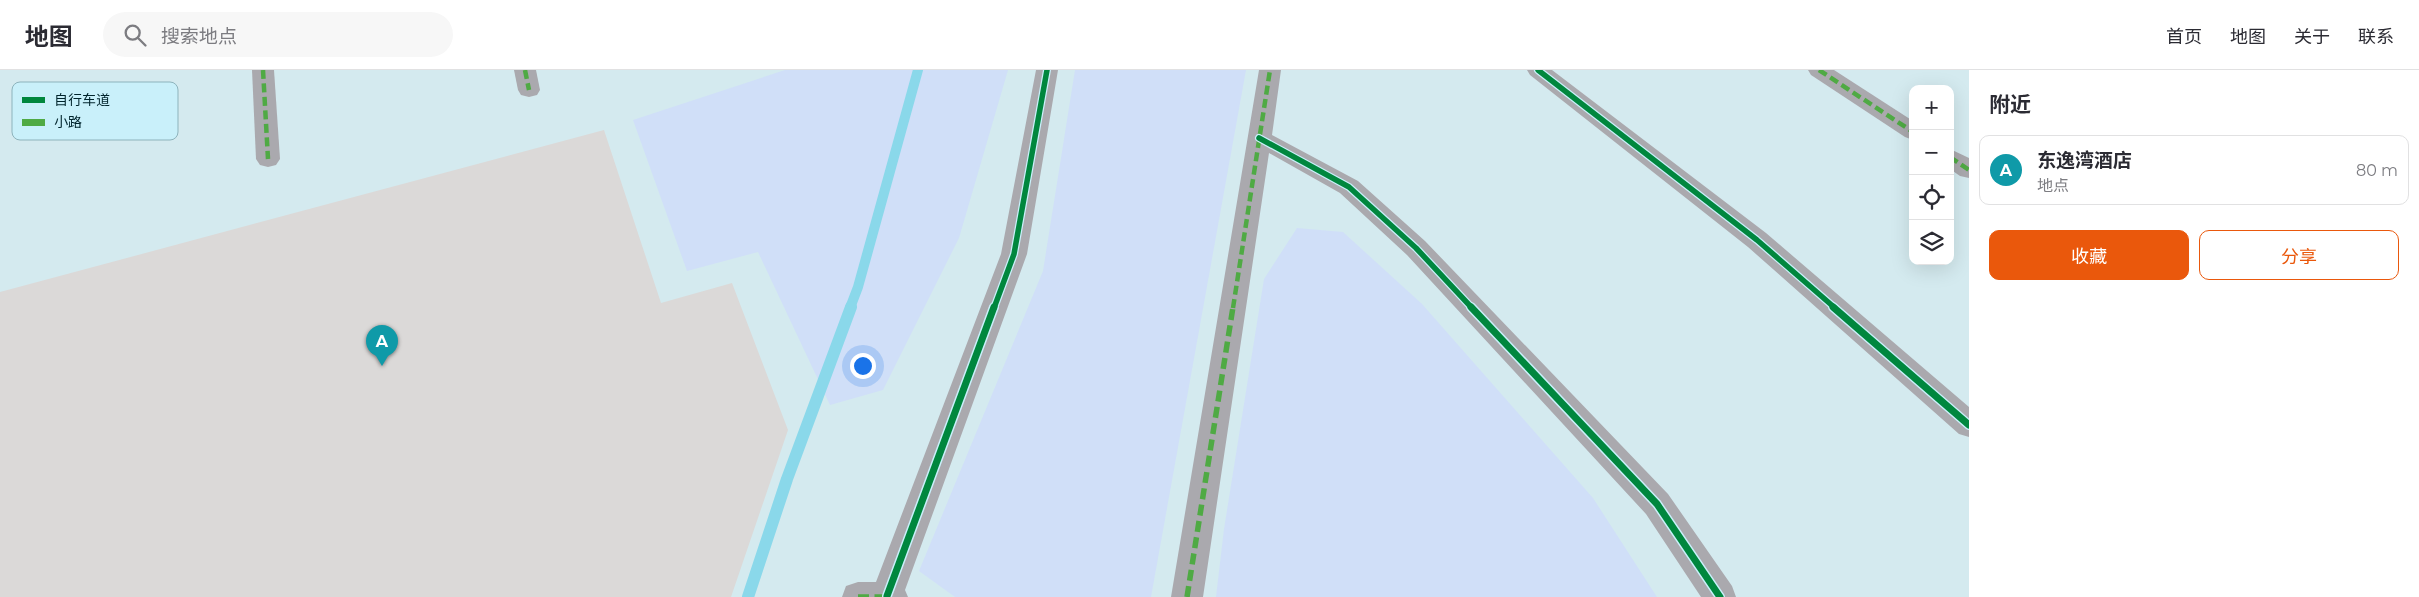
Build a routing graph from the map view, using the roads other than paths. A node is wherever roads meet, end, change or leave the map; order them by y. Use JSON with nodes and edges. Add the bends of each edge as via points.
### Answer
{"nodes":[{"id":1,"x":262,"y":70,"type":"edge"},
{"id":2,"x":1047,"y":70,"type":"edge"},
{"id":3,"x":1270,"y":70,"type":"edge"},
{"id":4,"x":1538,"y":70,"type":"edge"},
{"id":5,"x":1819,"y":70,"type":"edge"},
{"id":6,"x":1910,"y":130,"type":"edge"},
{"id":7,"x":1259,"y":138,"type":"junction"},
{"id":8,"x":268,"y":159,"type":"dead end"},
{"id":9,"x":1954,"y":160,"type":"edge"},
{"id":10,"x":1969,"y":170,"type":"edge"},
{"id":11,"x":1969,"y":425,"type":"edge"},
{"id":12,"x":879,"y":596,"type":"edge"},
{"id":13,"x":1187,"y":597,"type":"edge"},
{"id":14,"x":1720,"y":597,"type":"edge"}],
"edges":[{"from":1,"to":8,"type":"street"},
{"from":2,"to":12,"type":"street","via":[[1014,254]]},
{"from":3,"to":7,"type":"street"},
{"from":4,"to":11,"type":"street","via":[[1757,240]]},
{"from":5,"to":6,"type":"street"},
{"from":7,"to":13,"type":"street"},
{"from":7,"to":14,"type":"street","via":[[1349,187],[1416,248],[1657,504]]},
{"from":9,"to":10,"type":"street"}]}
